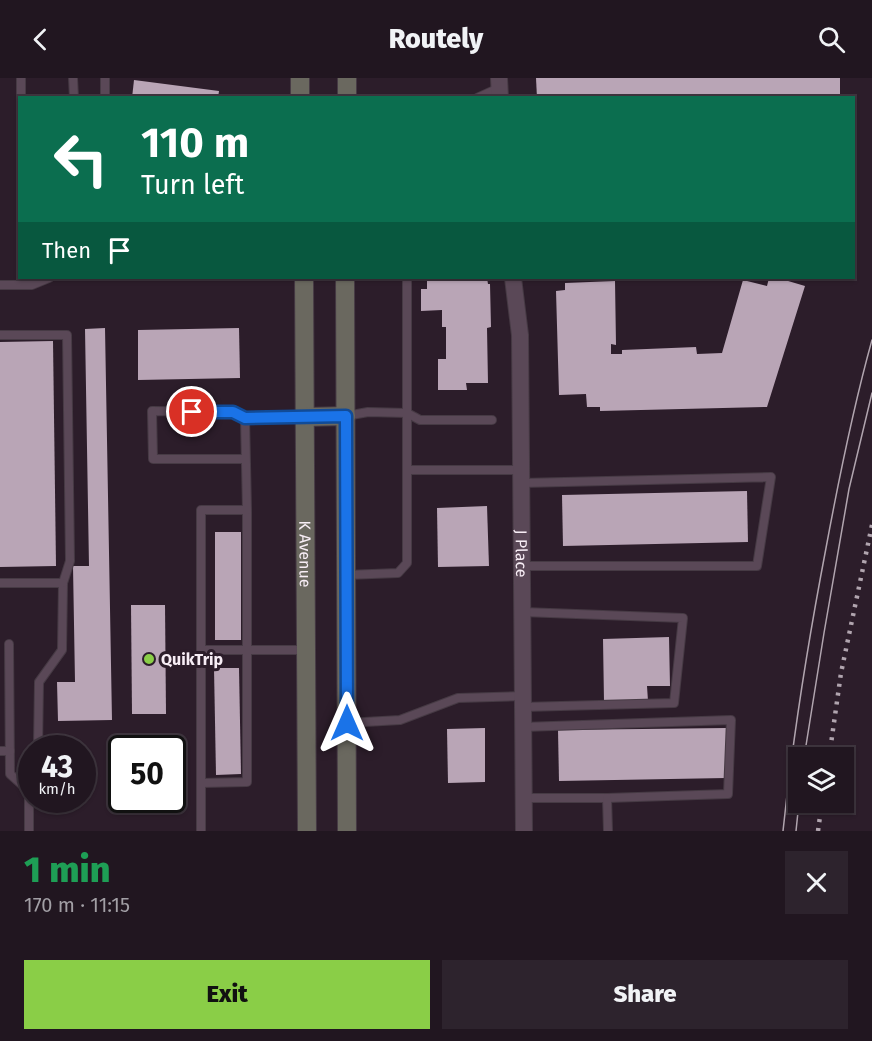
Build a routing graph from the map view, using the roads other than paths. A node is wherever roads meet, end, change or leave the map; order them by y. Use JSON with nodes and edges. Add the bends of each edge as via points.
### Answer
{"nodes":[{"id":1,"x":21,"y":78,"type":"edge"},
{"id":2,"x":73,"y":78,"type":"edge"},
{"id":3,"x":105,"y":78,"type":"edge"},
{"id":4,"x":300,"y":78,"type":"edge"},
{"id":5,"x":347,"y":78,"type":"edge"},
{"id":6,"x":499,"y":88,"type":"edge"},
{"id":7,"x":21,"y":96,"type":"edge"},
{"id":8,"x":74,"y":96,"type":"edge"},
{"id":9,"x":105,"y":96,"type":"edge"},
{"id":10,"x":300,"y":96,"type":"edge"},
{"id":11,"x":347,"y":96,"type":"edge"},
{"id":12,"x":481,"y":96,"type":"edge"},
{"id":13,"x":47,"y":279,"type":"edge"},
{"id":14,"x":304,"y":279,"type":"edge"},
{"id":15,"x":345,"y":279,"type":"edge"},
{"id":16,"x":407,"y":279,"type":"edge"},
{"id":17,"x":513,"y":279,"type":"edge"},
{"id":18,"x":22,"y":281,"type":"edge"},
{"id":19,"x":0,"y":285,"type":"edge"},
{"id":20,"x":0,"y":335,"type":"edge"},
{"id":21,"x":407,"y":413,"type":"junction"},
{"id":22,"x":346,"y":416,"type":"junction"},
{"id":23,"x":305,"y":417,"type":"junction"},
{"id":24,"x":245,"y":418,"type":"junction"},
{"id":25,"x":492,"y":420,"type":"dead end"},
{"id":26,"x":245,"y":459,"type":"junction"},
{"id":27,"x":407,"y":470,"type":"junction"},
{"id":28,"x":522,"y":477,"type":"junction"},
{"id":29,"x":246,"y":510,"type":"junction"},
{"id":30,"x":523,"y":566,"type":"junction"},
{"id":31,"x":346,"y":575,"type":"junction"},
{"id":32,"x":0,"y":583,"type":"edge"},
{"id":33,"x":63,"y":584,"type":"junction"},
{"id":34,"x":523,"y":612,"type":"junction"},
{"id":35,"x":9,"y":644,"type":"dead end"},
{"id":36,"x":201,"y":650,"type":"junction"},
{"id":37,"x":247,"y":650,"type":"junction"},
{"id":38,"x":306,"y":650,"type":"junction"},
{"id":39,"x":523,"y":702,"type":"junction"},
{"id":40,"x":347,"y":723,"type":"junction"},
{"id":41,"x":523,"y":727,"type":"junction"},
{"id":42,"x":38,"y":735,"type":"edge"},
{"id":43,"x":0,"y":751,"type":"edge"},
{"id":44,"x":10,"y":751,"type":"junction"},
{"id":45,"x":18,"y":781,"type":"edge"},
{"id":46,"x":201,"y":783,"type":"junction"},
{"id":47,"x":523,"y":798,"type":"junction"},
{"id":48,"x":607,"y":798,"type":"junction"},
{"id":49,"x":29,"y":813,"type":"edge"},
{"id":50,"x":29,"y":831,"type":"edge"},
{"id":51,"x":201,"y":831,"type":"edge"},
{"id":52,"x":307,"y":831,"type":"edge"},
{"id":53,"x":347,"y":831,"type":"edge"},
{"id":54,"x":524,"y":831,"type":"edge"},
{"id":55,"x":608,"y":831,"type":"edge"}],
"edges":[{"from":1,"to":7,"type":"lane"},
{"from":2,"to":8,"type":"lane"},
{"from":3,"to":9,"type":"lane"},
{"from":4,"to":10,"type":"main road"},
{"from":5,"to":11,"type":"main road"},
{"from":6,"to":12,"type":"lane"},
{"from":13,"to":18,"type":"lane","via":[[32,285]]},
{"from":14,"to":23,"type":"main road","name":"K Avenue"},
{"from":15,"to":22,"type":"main road"},
{"from":16,"to":21,"type":"lane"},
{"from":17,"to":28,"type":"street","name":"J Place","via":[[520,335]]},
{"from":18,"to":19,"type":"lane"},
{"from":20,"to":33,"type":"lane","via":[[67,334],[70,561]]},
{"from":21,"to":22,"type":"lane"},
{"from":21,"to":25,"type":"lane","via":[[420,420]]},
{"from":21,"to":27,"type":"lane"},
{"from":22,"to":23,"type":"main road"},
{"from":22,"to":31,"type":"main road"},
{"from":23,"to":24,"type":"lane"},
{"from":23,"to":38,"type":"main road","name":"K Avenue"},
{"from":24,"to":26,"type":"lane"},
{"from":24,"to":26,"type":"lane","via":[[233,412],[152,411],[153,459]]},
{"from":26,"to":29,"type":"lane"},
{"from":27,"to":28,"type":"lane"},
{"from":27,"to":31,"type":"lane","via":[[408,563],[398,573]]},
{"from":28,"to":30,"type":"street","name":"J Place"},
{"from":28,"to":30,"type":"lane","via":[[771,477],[756,566]]},
{"from":29,"to":36,"type":"lane","via":[[201,510]]},
{"from":29,"to":37,"type":"lane"},
{"from":30,"to":34,"type":"street","name":"J Place"},
{"from":31,"to":40,"type":"main road"},
{"from":32,"to":33,"type":"lane"},
{"from":33,"to":42,"type":"lane","via":[[62,651],[39,682]]},
{"from":34,"to":39,"type":"street","name":"J Place"},
{"from":34,"to":39,"type":"lane","via":[[683,618],[674,703]]},
{"from":35,"to":44,"type":"lane"},
{"from":36,"to":37,"type":"lane"},
{"from":36,"to":46,"type":"lane"},
{"from":37,"to":38,"type":"lane"},
{"from":37,"to":46,"type":"lane","via":[[248,782]]},
{"from":38,"to":52,"type":"main road","name":"K Avenue"},
{"from":39,"to":40,"type":"lane","via":[[458,698],[400,720]]},
{"from":39,"to":41,"type":"street","name":"J Place"},
{"from":40,"to":53,"type":"main road"},
{"from":41,"to":47,"type":"street","name":"J Place"},
{"from":41,"to":48,"type":"lane","via":[[731,720],[728,794]]},
{"from":43,"to":44,"type":"lane"},
{"from":44,"to":45,"type":"lane","via":[[10,774]]},
{"from":46,"to":51,"type":"lane"},
{"from":47,"to":48,"type":"lane"},
{"from":47,"to":54,"type":"street","name":"J Place"},
{"from":48,"to":55,"type":"lane"},
{"from":49,"to":50,"type":"lane"}]}
